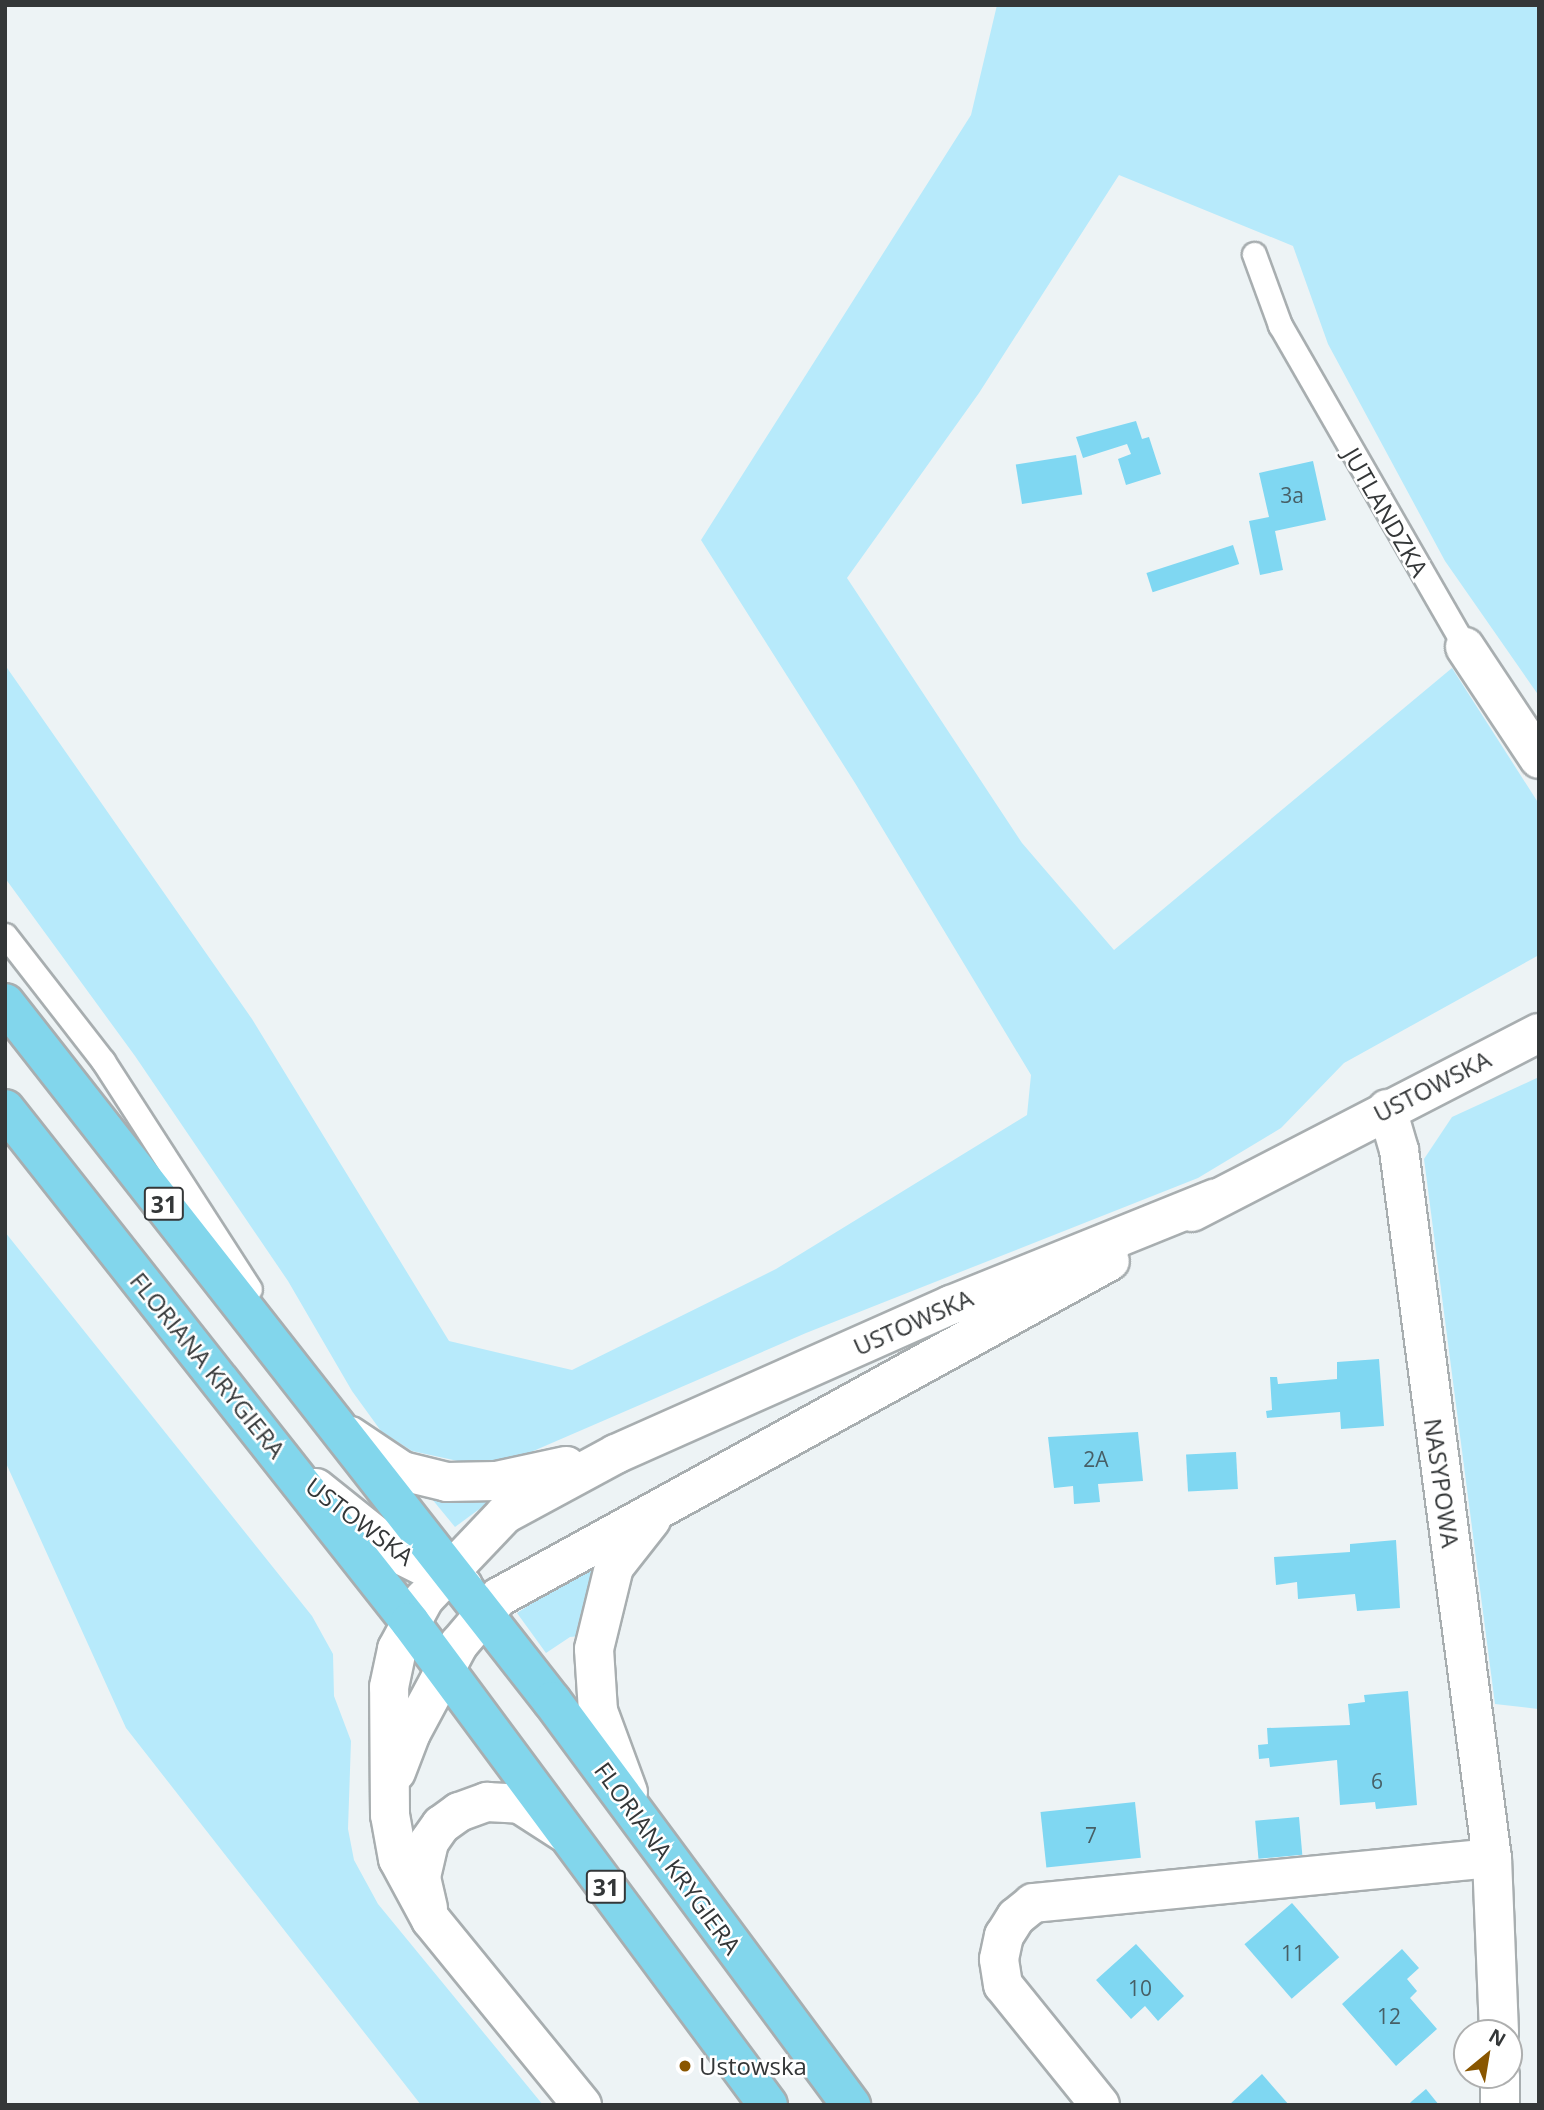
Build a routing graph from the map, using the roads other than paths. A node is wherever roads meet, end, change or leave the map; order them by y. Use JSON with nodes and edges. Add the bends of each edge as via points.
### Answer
{"nodes":[{"id":1,"x":1254,"y":254,"type":"dead end"},
{"id":2,"x":1465,"y":647,"type":"joint"},
{"id":3,"x":1539,"y":759,"type":"edge"},
{"id":4,"x":5,"y":935,"type":"edge"},
{"id":5,"x":5,"y":1003,"type":"edge"},
{"id":6,"x":1539,"y":1033,"type":"edge"},
{"id":7,"x":5,"y":1109,"type":"edge"},
{"id":8,"x":1387,"y":1109,"type":"junction"},
{"id":9,"x":1214,"y":1199,"type":"junction"},
{"id":10,"x":334,"y":1419,"type":"junction"},
{"id":11,"x":616,"y":1454,"type":"junction"},
{"id":12,"x":288,"y":1464,"type":"junction"},
{"id":13,"x":673,"y":1501,"type":"junction"},
{"id":14,"x":459,"y":1586,"type":"junction"},
{"id":15,"x":410,"y":1622,"type":"junction"},
{"id":16,"x":445,"y":1669,"type":"junction"},
{"id":17,"x":391,"y":1787,"type":"junction"},
{"id":18,"x":640,"y":1820,"type":"junction"},
{"id":19,"x":568,"y":1835,"type":"junction"},
{"id":20,"x":1492,"y":1858,"type":"junction"},
{"id":21,"x":431,"y":1920,"type":"junction"},
{"id":22,"x":1498,"y":2019,"type":"edge"},
{"id":23,"x":582,"y":2105,"type":"edge"},
{"id":24,"x":768,"y":2105,"type":"edge"},
{"id":25,"x":851,"y":2105,"type":"edge"},
{"id":26,"x":1100,"y":2105,"type":"edge"}],
"edges":[{"from":1,"to":2,"type":"lane","name":"JUTLANDZKA","via":[[1286,336]]},
{"from":2,"to":3,"type":"street","name":"JUTLANDZKA"},
{"from":4,"to":10,"type":"lane","name":"FLORIANA KRYGIERA","via":[[103,1061]]},
{"from":5,"to":10,"type":"main road","name":"FLORIANA KRYGIERA","number":"31"},
{"from":6,"to":8,"type":"street","name":"USTOWSKA"},
{"from":7,"to":12,"type":"main road","name":"FLORIANA KRYGIERA","number":"31"},
{"from":8,"to":9,"type":"street","name":"USTOWSKA"},
{"from":8,"to":20,"type":"street","name":"NASYPOWA","via":[[1399,1150]]},
{"from":9,"to":11,"type":"street","name":"USTOWSKA","via":[[1026,1273]]},
{"from":9,"to":13,"type":"street","name":"USTOWSKA","via":[[1096,1269]]},
{"from":10,"to":11,"type":"street","name":"USTOWSKA","via":[[402,1471],[447,1482],[496,1481]]},
{"from":10,"to":14,"type":"main road","name":"FLORIANA KRYGIERA","number":"31"},
{"from":11,"to":14,"type":"street","name":"USTOWSKA","via":[[505,1514]]},
{"from":12,"to":14,"type":"street","name":"USTOWSKA","via":[[372,1536]]},
{"from":12,"to":15,"type":"main road","name":"FLORIANA KRYGIERA","number":"31"},
{"from":13,"to":14,"type":"street","name":"USTOWSKA","via":[[517,1586]]},
{"from":13,"to":18,"type":"street","name":"USTOWSKA","via":[[642,1529],[614,1567],[595,1634],[598,1711]]},
{"from":14,"to":15,"type":"street"},
{"from":14,"to":16,"type":"street"},
{"from":14,"to":18,"type":"main road","name":"FLORIANA KRYGIERA","number":"31"},
{"from":15,"to":16,"type":"main road","name":"FLORIANA KRYGIERA","number":"31"},
{"from":15,"to":17,"type":"street","via":[[397,1649],[389,1687]]},
{"from":16,"to":17,"type":"street","via":[[407,1742]]},
{"from":16,"to":19,"type":"main road","name":"FLORIANA KRYGIERA","number":"31"},
{"from":17,"to":21,"type":"street","via":[[398,1859]]},
{"from":18,"to":25,"type":"main road","name":"FLORIANA KRYGIERA","number":"31"},
{"from":19,"to":21,"type":"street","via":[[520,1804],[487,1802],[459,1812],[435,1832],[426,1853],[421,1877]]},
{"from":19,"to":24,"type":"main road","name":"FLORIANA KRYGIERA","number":"31"},
{"from":20,"to":22,"type":"street","name":"NASYPOWA"},
{"from":20,"to":26,"type":"street","via":[[1034,1903],[1016,1917],[1004,1936],[999,1959],[1003,1985]]},
{"from":21,"to":23,"type":"street"}]}
